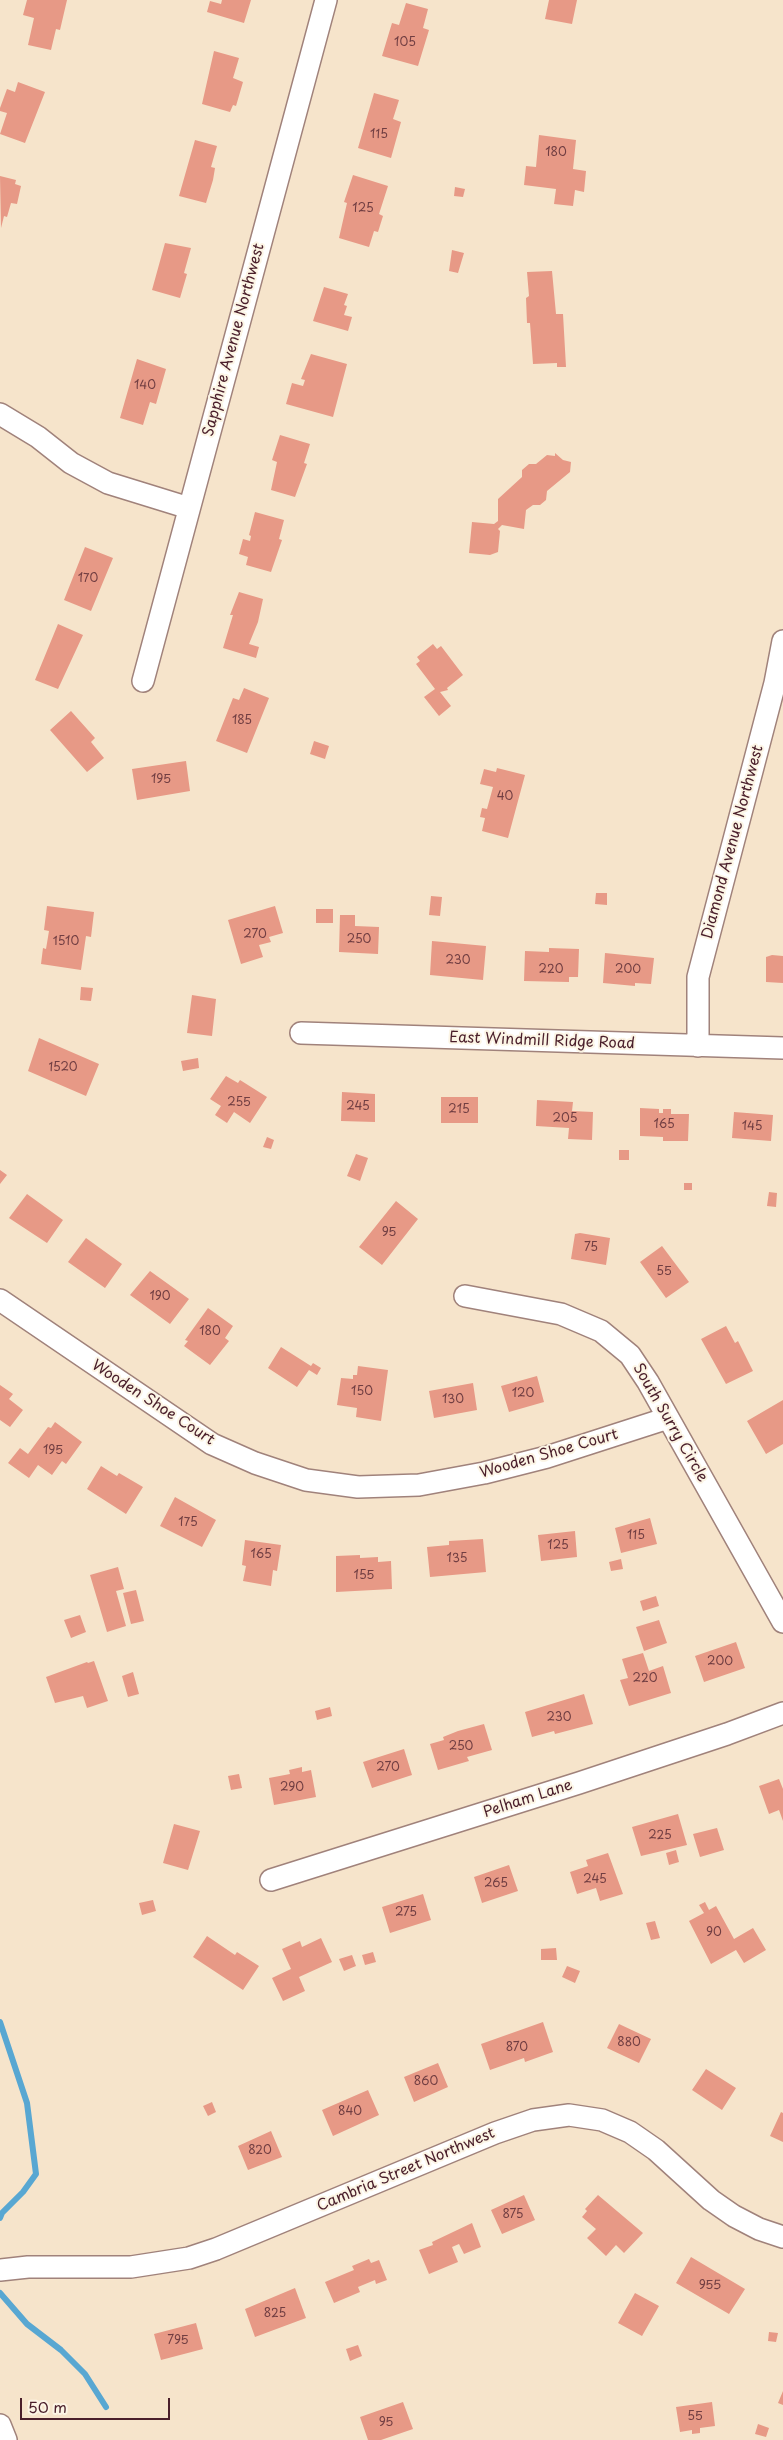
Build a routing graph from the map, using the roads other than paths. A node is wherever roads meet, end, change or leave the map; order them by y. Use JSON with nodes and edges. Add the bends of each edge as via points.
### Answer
{"nodes":[{"id":1,"x":326,"y":0,"type":"edge"},
{"id":2,"x":0,"y":414,"type":"edge"},
{"id":3,"x":189,"y":508,"type":"junction"},
{"id":4,"x":783,"y":641,"type":"edge"},
{"id":5,"x":143,"y":681,"type":"dead end"},
{"id":6,"x":302,"y":1033,"type":"dead end"},
{"id":7,"x":698,"y":1046,"type":"junction"},
{"id":8,"x":783,"y":1048,"type":"edge"},
{"id":9,"x":465,"y":1296,"type":"dead end"},
{"id":10,"x":0,"y":1300,"type":"edge"},
{"id":11,"x":668,"y":1418,"type":"junction"},
{"id":12,"x":783,"y":1622,"type":"edge"},
{"id":13,"x":783,"y":1713,"type":"edge"},
{"id":14,"x":271,"y":1880,"type":"dead end"},
{"id":15,"x":783,"y":2237,"type":"edge"},
{"id":16,"x":0,"y":2270,"type":"edge"},
{"id":17,"x":0,"y":2425,"type":"edge"},
{"id":18,"x":6,"y":2440,"type":"edge"}],
"edges":[{"from":1,"to":3,"type":"street","name":"Sapphire Avenue Northwest"},
{"from":2,"to":3,"type":"street","via":[[38,437],[71,463],[108,483]]},
{"from":3,"to":5,"type":"street","name":"Sapphire Avenue Northwest"},
{"from":4,"to":7,"type":"street","name":"Diamond Avenue Northwest","via":[[698,977]]},
{"from":6,"to":7,"type":"street","name":"East Windmill Ridge Road"},
{"from":7,"to":8,"type":"street","name":"East Windmill Ridge Road"},
{"from":9,"to":11,"type":"street","name":"South Surry Circle","via":[[561,1314],[601,1331],[630,1355]]},
{"from":10,"to":11,"type":"street","name":"Wooden Shoe Court","via":[[212,1444],[306,1480],[358,1487],[419,1485],[548,1457]]},
{"from":11,"to":12,"type":"street","name":"South Surry Circle"},
{"from":13,"to":14,"type":"street","name":"Pelham Lane","via":[[598,1777]]},
{"from":15,"to":16,"type":"street","name":"Cambria Street Northwest","via":[[734,2216],[630,2132],[602,2120],[569,2115],[533,2120],[495,2132],[189,2258],[131,2268],[28,2267]]},
{"from":17,"to":18,"type":"street"}]}
